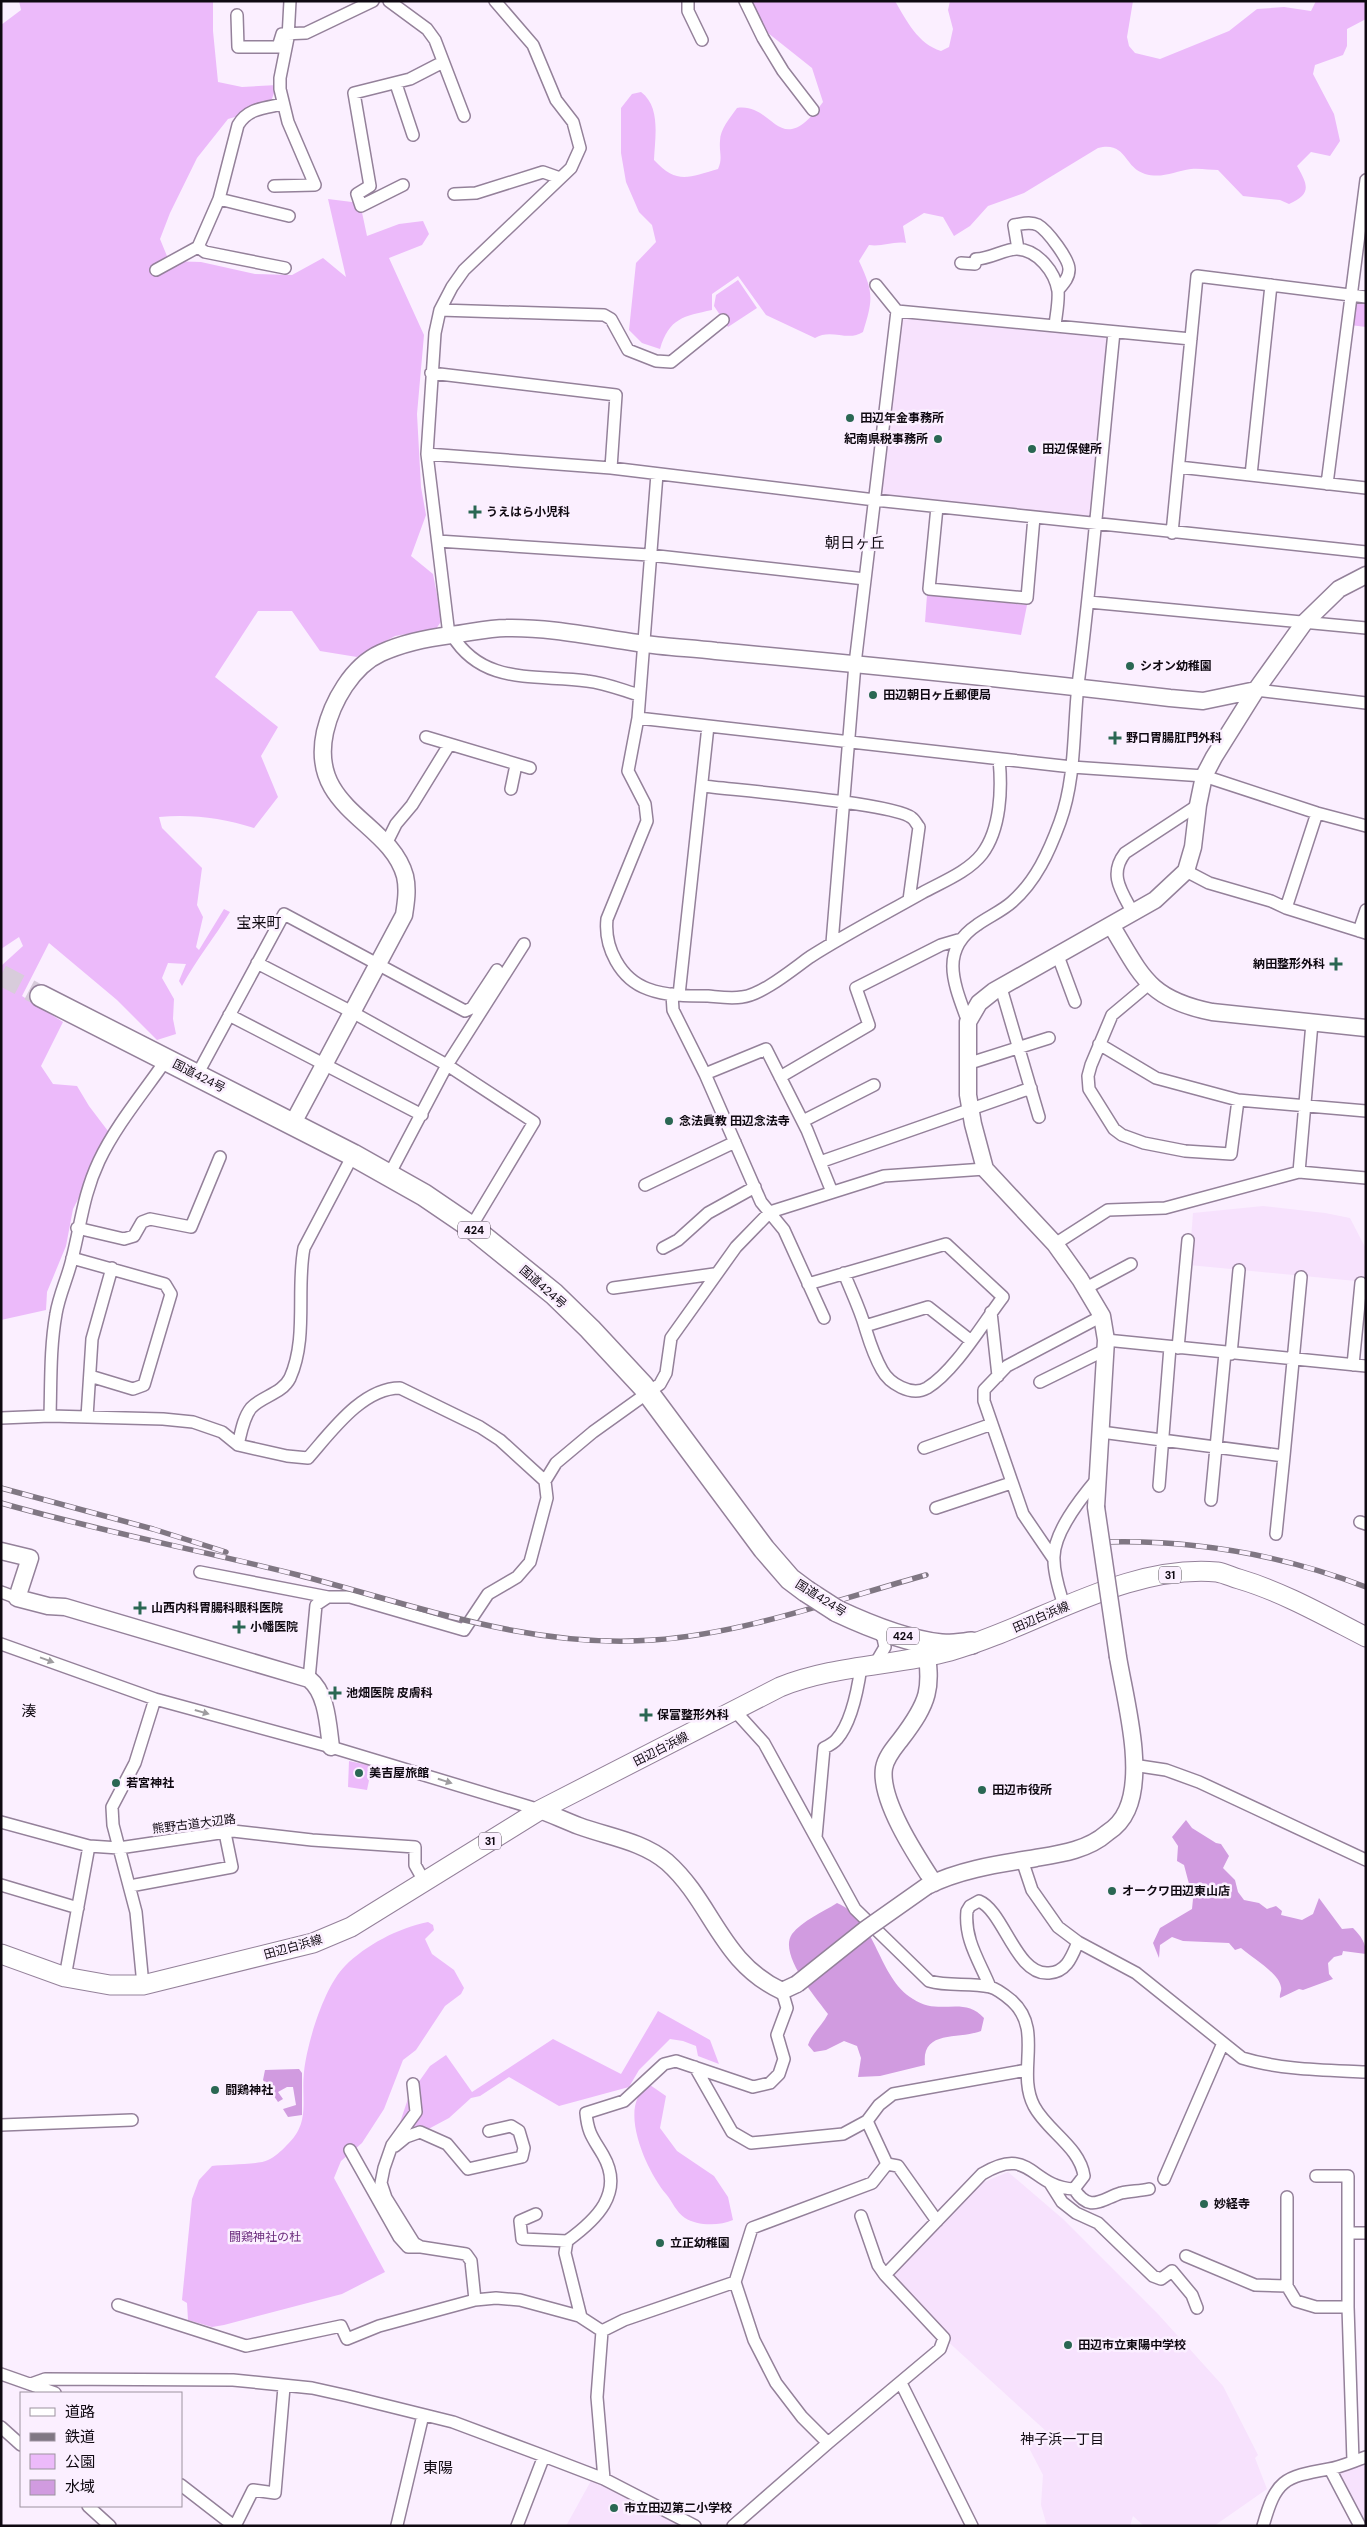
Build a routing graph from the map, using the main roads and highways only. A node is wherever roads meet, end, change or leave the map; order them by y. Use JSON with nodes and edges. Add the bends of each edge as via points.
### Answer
{"nodes":[{"id":1,"x":41,"y":996,"type":"tunnel mouth"},
{"id":2,"x":1366,"y":1637,"type":"edge"},
{"id":3,"x":972,"y":1643,"type":"joint"},
{"id":4,"x":926,"y":1649,"type":"junction"},
{"id":5,"x":1,"y":1954,"type":"edge"}],
"edges":[{"from":1,"to":4,"type":"highway","name":"国道424号","number":"424","bridge":true,"via":[[354,1155],[424,1195],[471,1227],[554,1294],[648,1392],[764,1549],[790,1579],[838,1610]]},
{"from":2,"to":3,"type":"main road","name":"田辺白浜線","number":"31","via":[[1255,1584],[1218,1572],[1181,1573],[1140,1580]]},
{"from":3,"to":4,"type":"highway","name":"国道424号","number":"424"},
{"from":4,"to":5,"type":"main road","name":"田辺白浜線","number":"31","via":[[797,1680],[540,1810],[351,1927],[313,1944],[143,1985],[110,1985],[65,1977]]}]}
